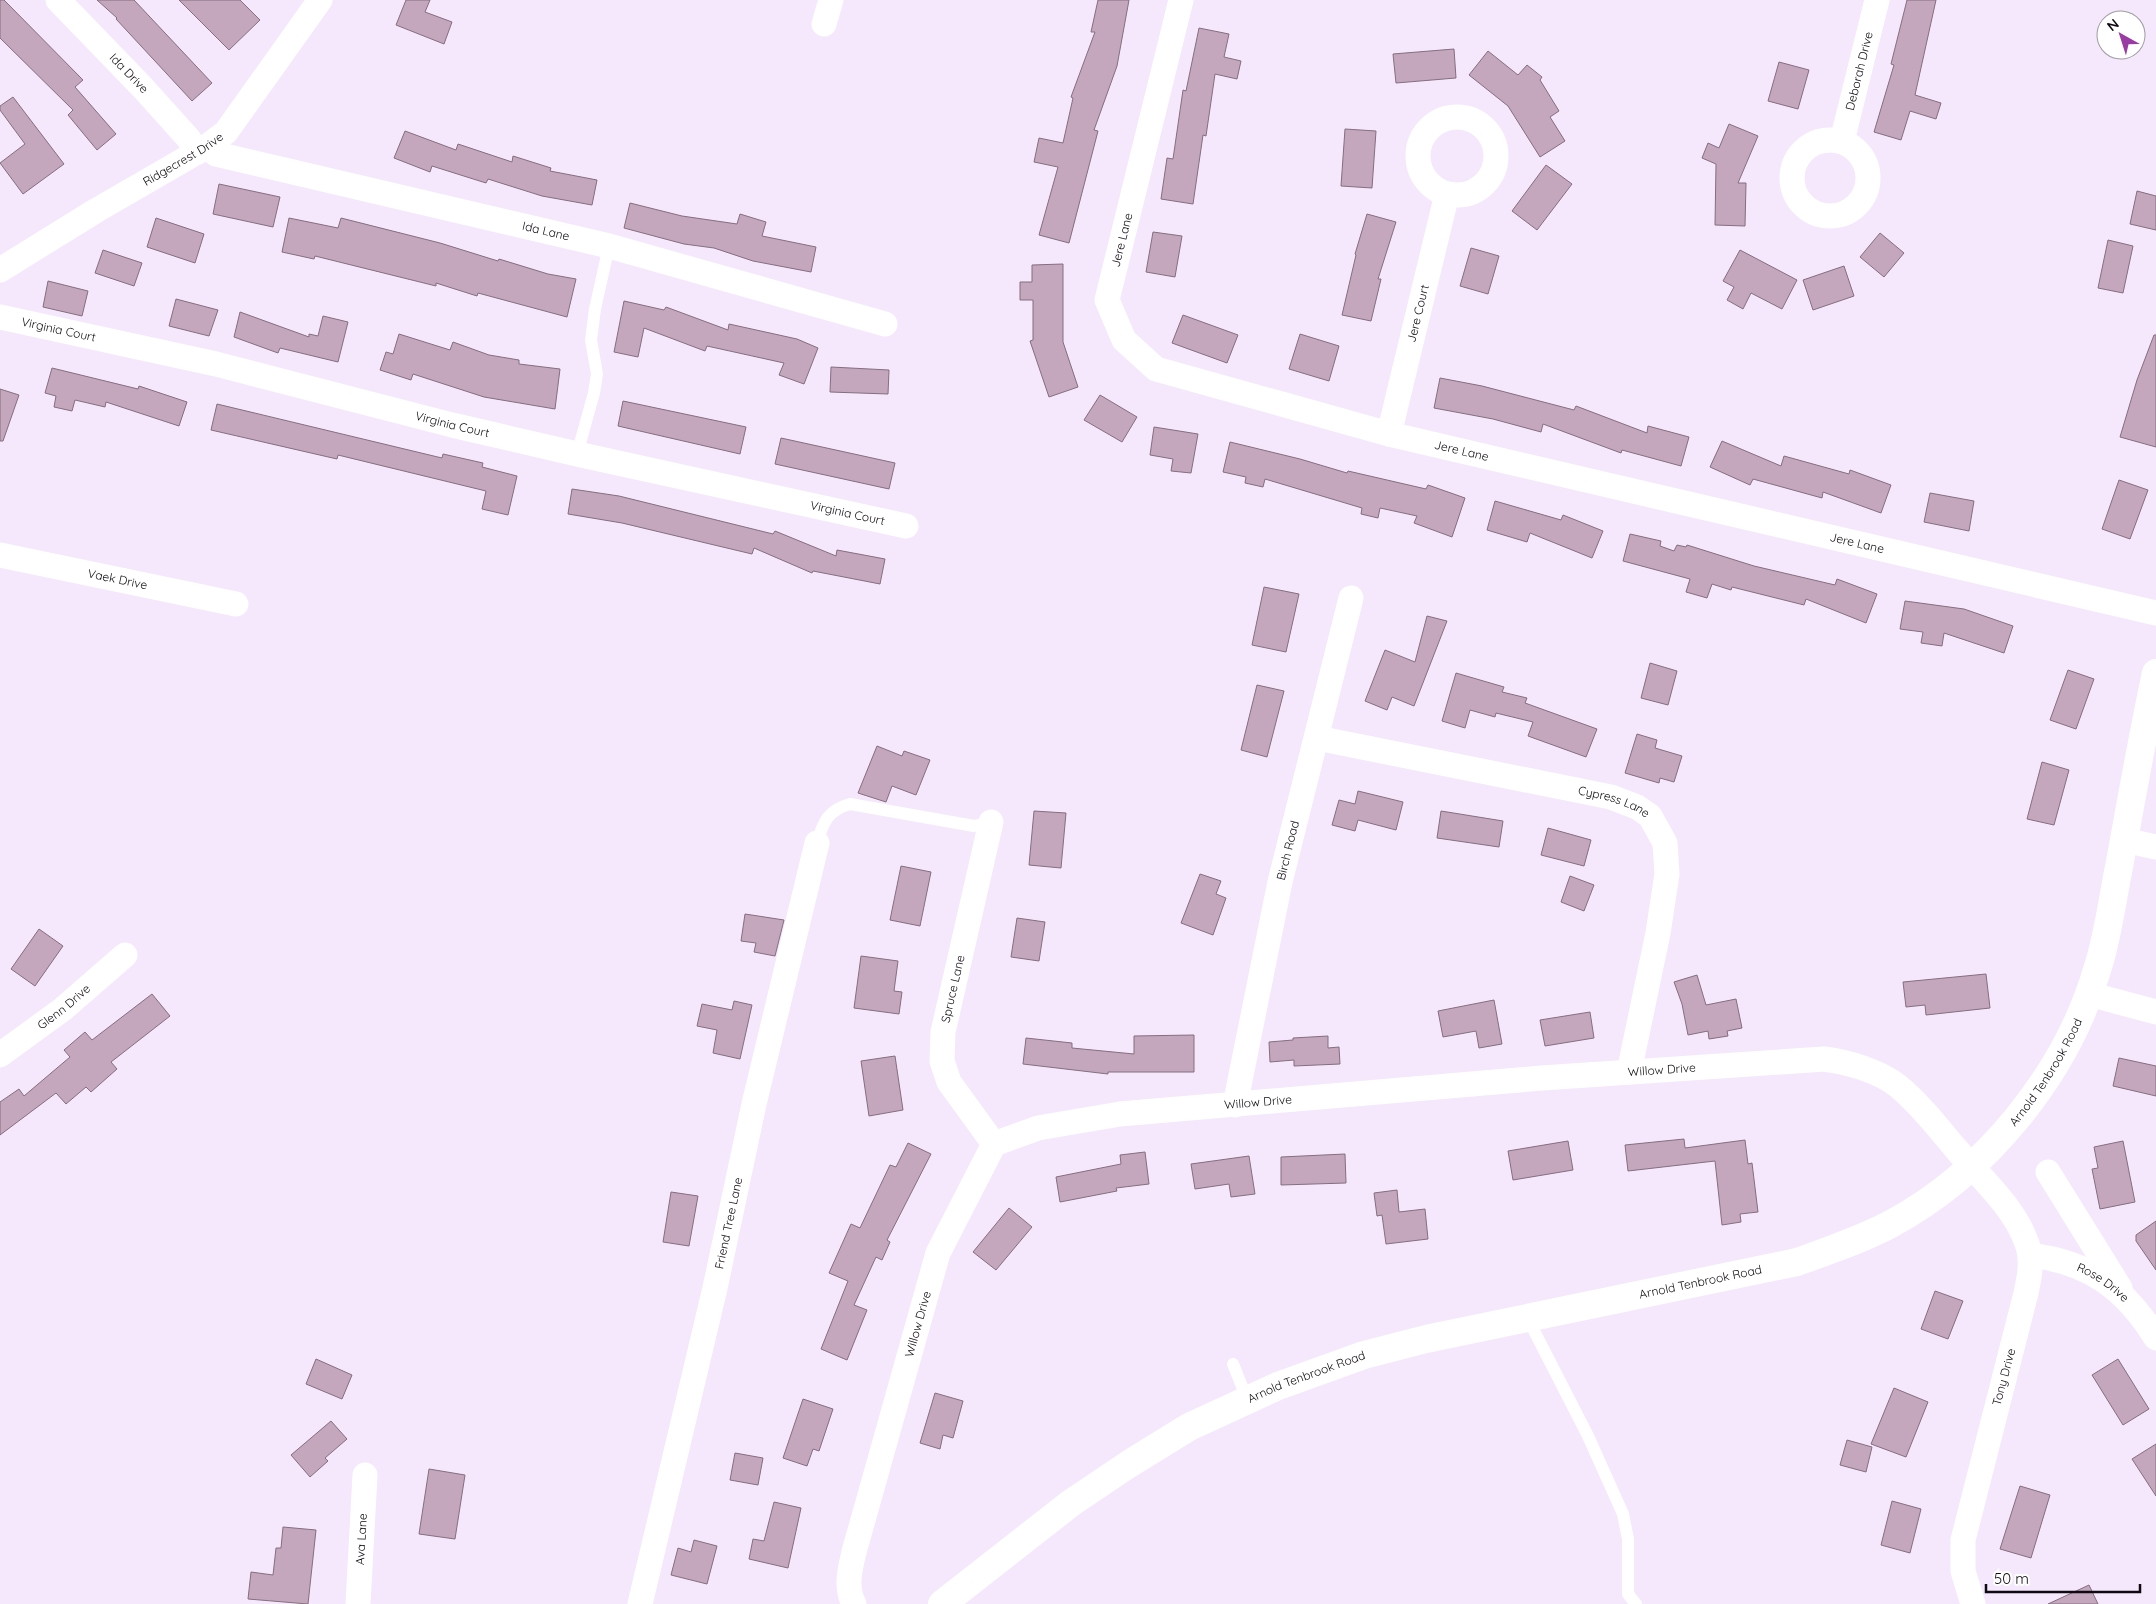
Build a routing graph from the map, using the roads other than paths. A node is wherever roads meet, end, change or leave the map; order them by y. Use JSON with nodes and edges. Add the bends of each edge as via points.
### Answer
{"nodes":[{"id":1,"x":58,"y":0,"type":"edge"},
{"id":2,"x":320,"y":0,"type":"edge"},
{"id":3,"x":831,"y":0,"type":"edge"},
{"id":4,"x":1181,"y":0,"type":"edge"},
{"id":5,"x":1877,"y":0,"type":"edge"},
{"id":6,"x":824,"y":24,"type":"dead end"},
{"id":7,"x":1842,"y":141,"type":"dead end"},
{"id":8,"x":202,"y":149,"type":"junction"},
{"id":9,"x":1447,"y":194,"type":"dead end"},
{"id":10,"x":609,"y":246,"type":"junction"},
{"id":11,"x":0,"y":270,"type":"edge"},
{"id":12,"x":0,"y":317,"type":"edge"},
{"id":13,"x":885,"y":324,"type":"dead end"},
{"id":14,"x":1389,"y":434,"type":"junction"},
{"id":15,"x":577,"y":454,"type":"junction"},
{"id":16,"x":906,"y":526,"type":"dead end"},
{"id":17,"x":0,"y":555,"type":"edge"},
{"id":18,"x":1351,"y":598,"type":"dead end"},
{"id":19,"x":236,"y":604,"type":"dead end"},
{"id":20,"x":2156,"y":613,"type":"edge"},
{"id":21,"x":2156,"y":673,"type":"edge"},
{"id":22,"x":1317,"y":738,"type":"junction"},
{"id":23,"x":991,"y":822,"type":"joint"},
{"id":24,"x":2124,"y":840,"type":"junction"},
{"id":25,"x":817,"y":843,"type":"joint"},
{"id":26,"x":2156,"y":847,"type":"edge"},
{"id":27,"x":125,"y":955,"type":"dead end"},
{"id":28,"x":2089,"y":994,"type":"junction"},
{"id":29,"x":2156,"y":1012,"type":"edge"},
{"id":30,"x":0,"y":1055,"type":"edge"},
{"id":31,"x":1629,"y":1072,"type":"junction"},
{"id":32,"x":1236,"y":1105,"type":"junction"},
{"id":33,"x":994,"y":1144,"type":"junction"},
{"id":34,"x":1971,"y":1166,"type":"junction"},
{"id":35,"x":2048,"y":1172,"type":"dead end"},
{"id":36,"x":2030,"y":1256,"type":"junction"},
{"id":37,"x":2126,"y":1297,"type":"junction"},
{"id":38,"x":1527,"y":1317,"type":"junction"},
{"id":39,"x":2156,"y":1338,"type":"edge"},
{"id":40,"x":1233,"y":1364,"type":"dead end"},
{"id":41,"x":1248,"y":1398,"type":"junction"},
{"id":42,"x":365,"y":1475,"type":"dead end"},
{"id":43,"x":358,"y":1604,"type":"edge"},
{"id":44,"x":640,"y":1604,"type":"edge"},
{"id":45,"x":854,"y":1604,"type":"edge"},
{"id":46,"x":942,"y":1604,"type":"edge"},
{"id":47,"x":1636,"y":1604,"type":"edge"},
{"id":48,"x":1973,"y":1604,"type":"edge"}],
"edges":[{"from":1,"to":8,"type":"street","name":"Ida Drive"},
{"from":2,"to":8,"type":"street","name":"Ridgecrest Drive","via":[[226,132]]},
{"from":3,"to":6,"type":"street"},
{"from":4,"to":14,"type":"street","name":"Jere Lane","via":[[1107,300],[1124,340],[1156,369]]},
{"from":5,"to":7,"type":"street","name":"Deborah Drive"},
{"from":8,"to":10,"type":"street","name":"Ida Lane"},
{"from":8,"to":11,"type":"street","name":"Ridgecrest Drive"},
{"from":9,"to":14,"type":"street","name":"Jere Court"},
{"from":10,"to":13,"type":"street","name":"Ida Lane"},
{"from":10,"to":15,"type":"lane","via":[[591,340],[597,374]]},
{"from":12,"to":15,"type":"street","name":"Virginia Court","via":[[216,364]]},
{"from":14,"to":20,"type":"street","name":"Jere Lane"},
{"from":15,"to":16,"type":"street","name":"Virginia Court"},
{"from":17,"to":19,"type":"street","name":"Vaek Drive"},
{"from":18,"to":22,"type":"street","name":"Birch Road"},
{"from":21,"to":24,"type":"street","name":"Arnold Tenbrook Road"},
{"from":22,"to":31,"type":"street","name":"Cypress Lane","via":[[1610,797],[1637,807],[1650,816],[1665,843],[1667,874]]},
{"from":22,"to":32,"type":"street","name":"Birch Road","via":[[1280,882]]},
{"from":23,"to":25,"type":"lane","via":[[974,826],[850,804],[829,814]]},
{"from":23,"to":33,"type":"street","name":"Spruce Lane","via":[[943,1032],[942,1061],[949,1082]]},
{"from":24,"to":26,"type":"street"},
{"from":24,"to":28,"type":"street","name":"Arnold Tenbrook Road","via":[[2104,946]]},
{"from":25,"to":44,"type":"street","name":"Friend Tree Lane"},
{"from":27,"to":30,"type":"street","name":"Glenn Drive","via":[[63,1009]]},
{"from":28,"to":29,"type":"street"},
{"from":28,"to":34,"type":"street","name":"Arnold Tenbrook Road","via":[[2072,1032],[2030,1101]]},
{"from":31,"to":32,"type":"street","name":"Willow Drive"},
{"from":31,"to":34,"type":"street","name":"Willow Drive","via":[[1824,1059],[1847,1062],[1897,1085]]},
{"from":32,"to":33,"type":"street","name":"Willow Drive","via":[[1120,1114],[1056,1124]]},
{"from":33,"to":45,"type":"street","name":"Willow Drive","via":[[938,1253],[854,1552],[848,1580]]},
{"from":34,"to":36,"type":"street","name":"Tony Drive","via":[[2019,1227]]},
{"from":34,"to":38,"type":"street","name":"Arnold Tenbrook Road","via":[[1926,1202],[1889,1225],[1797,1262]]},
{"from":35,"to":37,"type":"street"},
{"from":36,"to":37,"type":"street","name":"Rose Drive","via":[[2051,1258],[2079,1267]]},
{"from":36,"to":48,"type":"street","name":"Tony Drive","via":[[2026,1293],[1962,1540],[1963,1571]]},
{"from":37,"to":39,"type":"street","name":"Rose Drive"},
{"from":38,"to":41,"type":"street","name":"Arnold Tenbrook Road","via":[[1364,1355]]},
{"from":38,"to":47,"type":"lane","via":[[1588,1436],[1623,1514],[1628,1539],[1628,1594]]},
{"from":40,"to":41,"type":"lane"},
{"from":41,"to":46,"type":"street","name":"Arnold Tenbrook Road","via":[[1189,1427],[1099,1483]]},
{"from":42,"to":43,"type":"street","name":"Ava Lane"}]}
